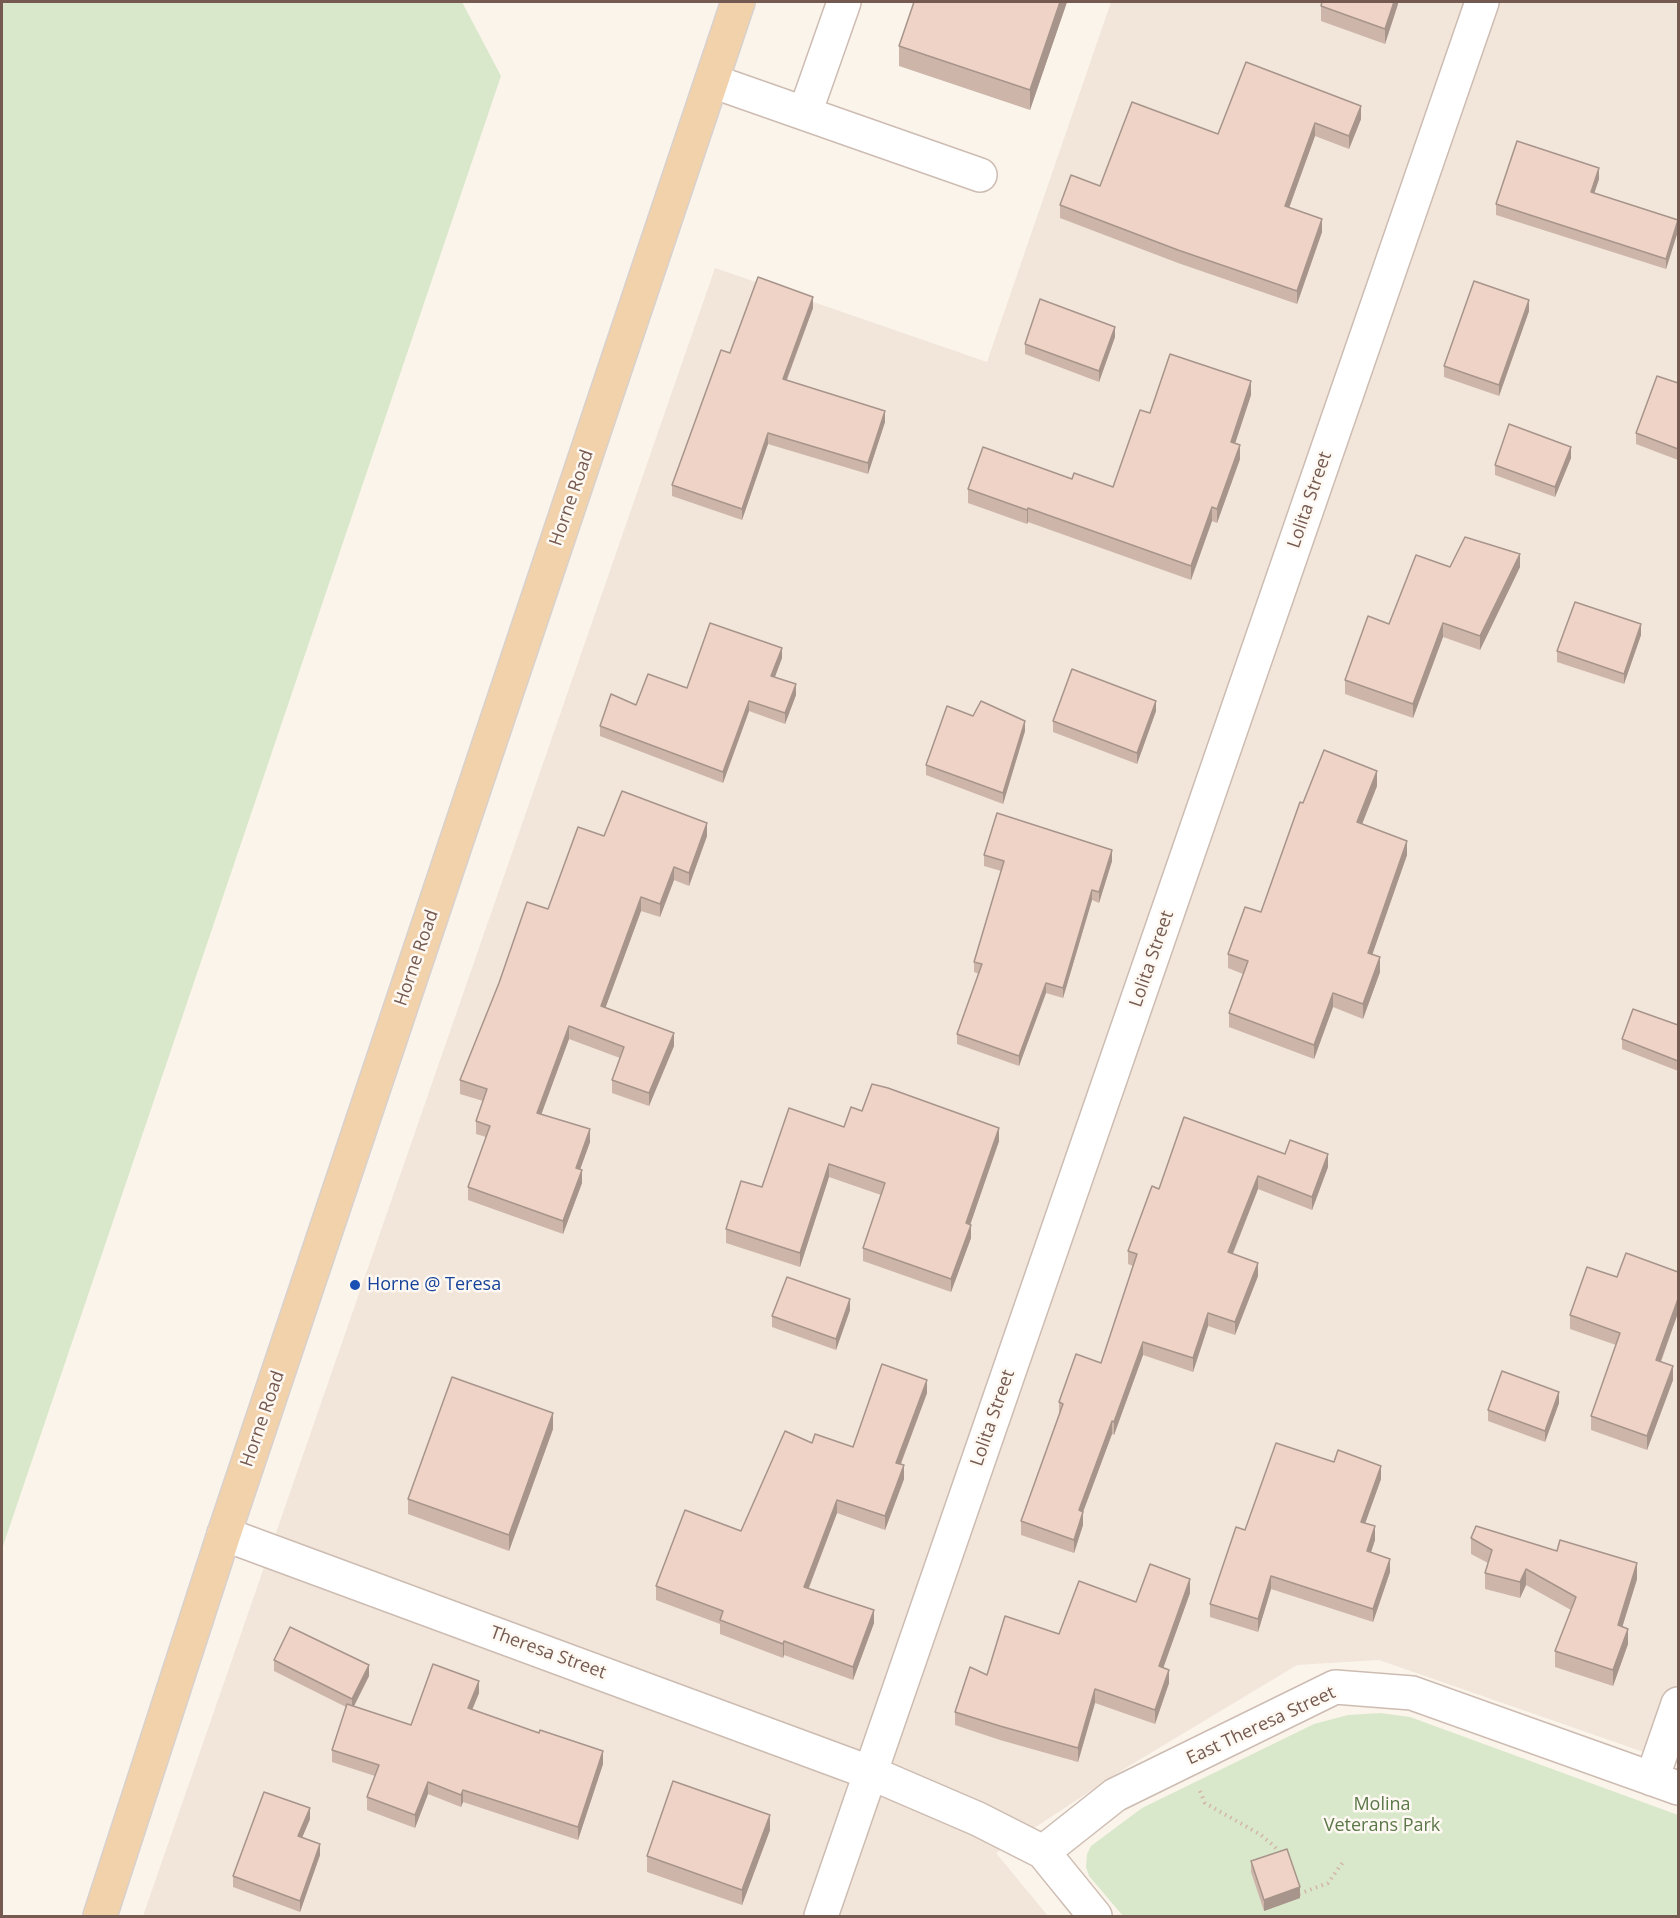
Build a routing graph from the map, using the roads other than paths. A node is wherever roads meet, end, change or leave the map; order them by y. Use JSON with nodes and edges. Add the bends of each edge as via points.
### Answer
{"nodes":[{"id":1,"x":738,"y":2,"type":"edge"},
{"id":2,"x":844,"y":2,"type":"edge"},
{"id":3,"x":1482,"y":2,"type":"edge"},
{"id":4,"x":712,"y":81,"type":"junction"},
{"id":5,"x":806,"y":113,"type":"junction"},
{"id":6,"x":980,"y":175,"type":"dead end"},
{"id":7,"x":224,"y":1534,"type":"junction"},
{"id":8,"x":1678,"y":1704,"type":"edge"},
{"id":9,"x":871,"y":1773,"type":"junction"},
{"id":10,"x":1666,"y":1784,"type":"edge"},
{"id":11,"x":1043,"y":1852,"type":"junction"},
{"id":12,"x":100,"y":1917,"type":"edge"},
{"id":13,"x":821,"y":1917,"type":"edge"},
{"id":14,"x":1095,"y":1917,"type":"edge"}],
"edges":[{"from":1,"to":4,"type":"main road","name":"Horne Road"},
{"from":2,"to":5,"type":"street"},
{"from":3,"to":9,"type":"street","name":"Lolita Street"},
{"from":4,"to":5,"type":"street"},
{"from":4,"to":7,"type":"main road","name":"Horne Road"},
{"from":5,"to":6,"type":"street"},
{"from":7,"to":9,"type":"street","name":"Theresa Street"},
{"from":7,"to":12,"type":"main road","name":"Horne Road"},
{"from":8,"to":10,"type":"street"},
{"from":9,"to":11,"type":"street"},
{"from":9,"to":13,"type":"street","name":"Lolita Street"},
{"from":10,"to":11,"type":"street","name":"East Theresa Street","via":[[1412,1692],[1335,1688],[1115,1795]]},
{"from":11,"to":14,"type":"street"}]}
